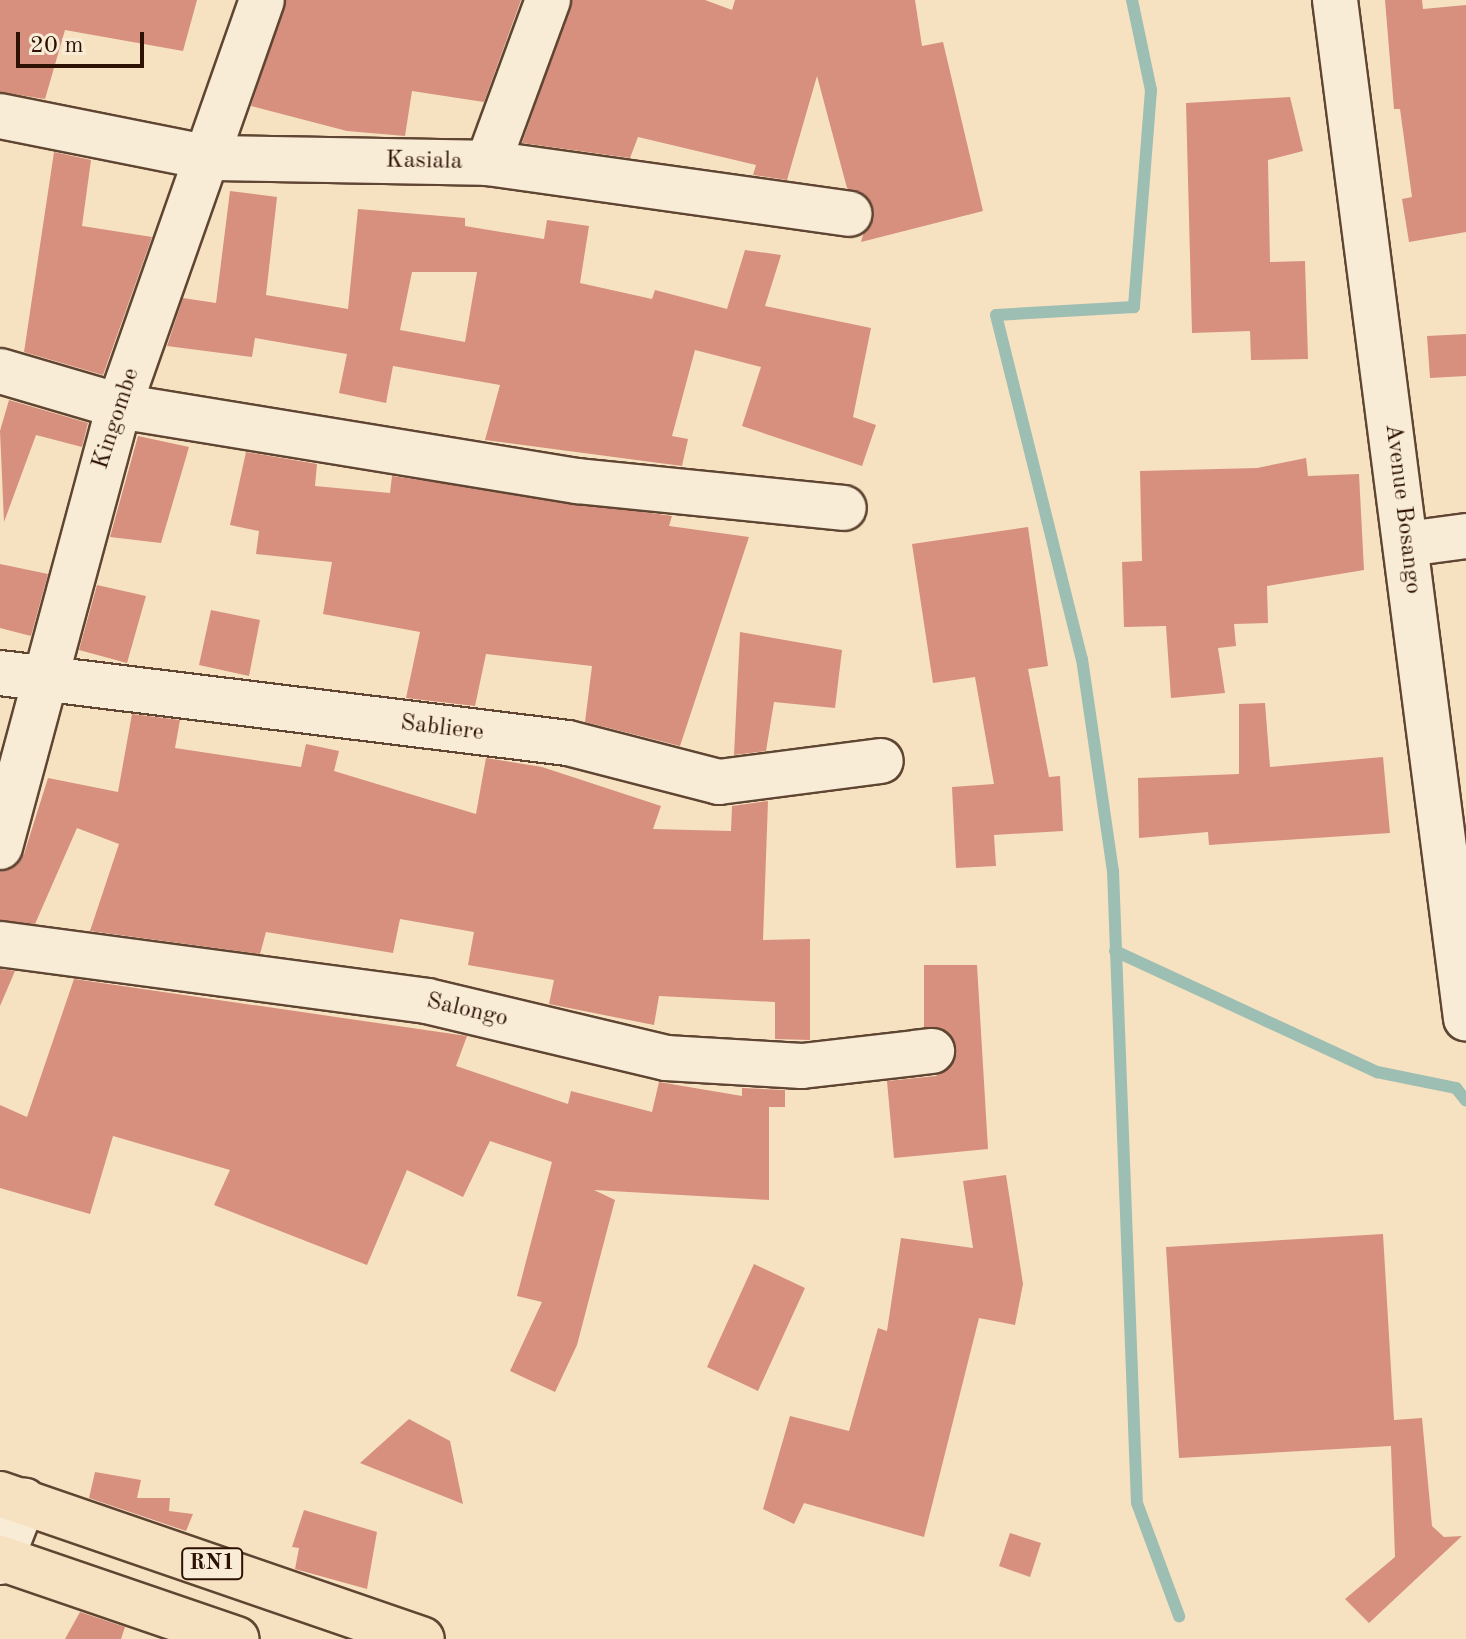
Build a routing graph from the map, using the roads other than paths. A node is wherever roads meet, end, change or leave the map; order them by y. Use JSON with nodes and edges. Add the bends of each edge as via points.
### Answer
{"nodes":[{"id":1,"x":262,"y":0,"type":"edge"},
{"id":2,"x":548,"y":0,"type":"edge"},
{"id":3,"x":1335,"y":0,"type":"edge"},
{"id":4,"x":0,"y":116,"type":"edge"},
{"id":5,"x":210,"y":158,"type":"junction"},
{"id":6,"x":488,"y":163,"type":"junction"},
{"id":7,"x":849,"y":214,"type":"dead end"},
{"id":8,"x":0,"y":371,"type":"edge"},
{"id":9,"x":119,"y":406,"type":"junction"},
{"id":10,"x":844,"y":508,"type":"dead end"},
{"id":11,"x":1466,"y":536,"type":"edge"},
{"id":12,"x":1407,"y":544,"type":"junction"},
{"id":13,"x":19,"y":678,"type":"edge"},
{"id":14,"x":881,"y":761,"type":"dead end"},
{"id":15,"x":0,"y":847,"type":"edge"},
{"id":16,"x":0,"y":944,"type":"edge"},
{"id":17,"x":1462,"y":960,"type":"edge"},
{"id":18,"x":1466,"y":1019,"type":"edge"},
{"id":19,"x":932,"y":1051,"type":"dead end"},
{"id":20,"x":12,"y":1498,"type":"edge"},
{"id":21,"x":1,"y":1560,"type":"edge"},
{"id":22,"x":237,"y":1639,"type":"edge"},
{"id":23,"x":422,"y":1639,"type":"edge"}],
"edges":[{"from":1,"to":5,"type":"street","name":"Kingombe"},
{"from":2,"to":6,"type":"street"},
{"from":3,"to":12,"type":"street","name":"Avenue Bosango"},
{"from":4,"to":5,"type":"street","name":"Kasiala"},
{"from":5,"to":6,"type":"street","name":"Kasiala"},
{"from":5,"to":9,"type":"street","name":"Kingombe"},
{"from":6,"to":7,"type":"street","name":"Kasiala"},
{"from":8,"to":9,"type":"street"},
{"from":9,"to":10,"type":"street","via":[[578,481]]},
{"from":9,"to":13,"type":"street","name":"Kingombe"},
{"from":11,"to":12,"type":"street"},
{"from":12,"to":17,"type":"street","name":"Avenue Bosango"},
{"from":13,"to":14,"type":"street","name":"Sabliere","via":[[568,743],[719,782]]},
{"from":13,"to":15,"type":"street","name":"Kingombe"},
{"from":16,"to":19,"type":"street","name":"Salongo","via":[[427,1001],[666,1058],[802,1066]]},
{"from":17,"to":18,"type":"street","name":"Avenue Bosango"},
{"from":20,"to":21,"type":"street"},
{"from":20,"to":23,"type":"highway","number":"RN1"},
{"from":21,"to":22,"type":"highway","number":"RN1"}]}
